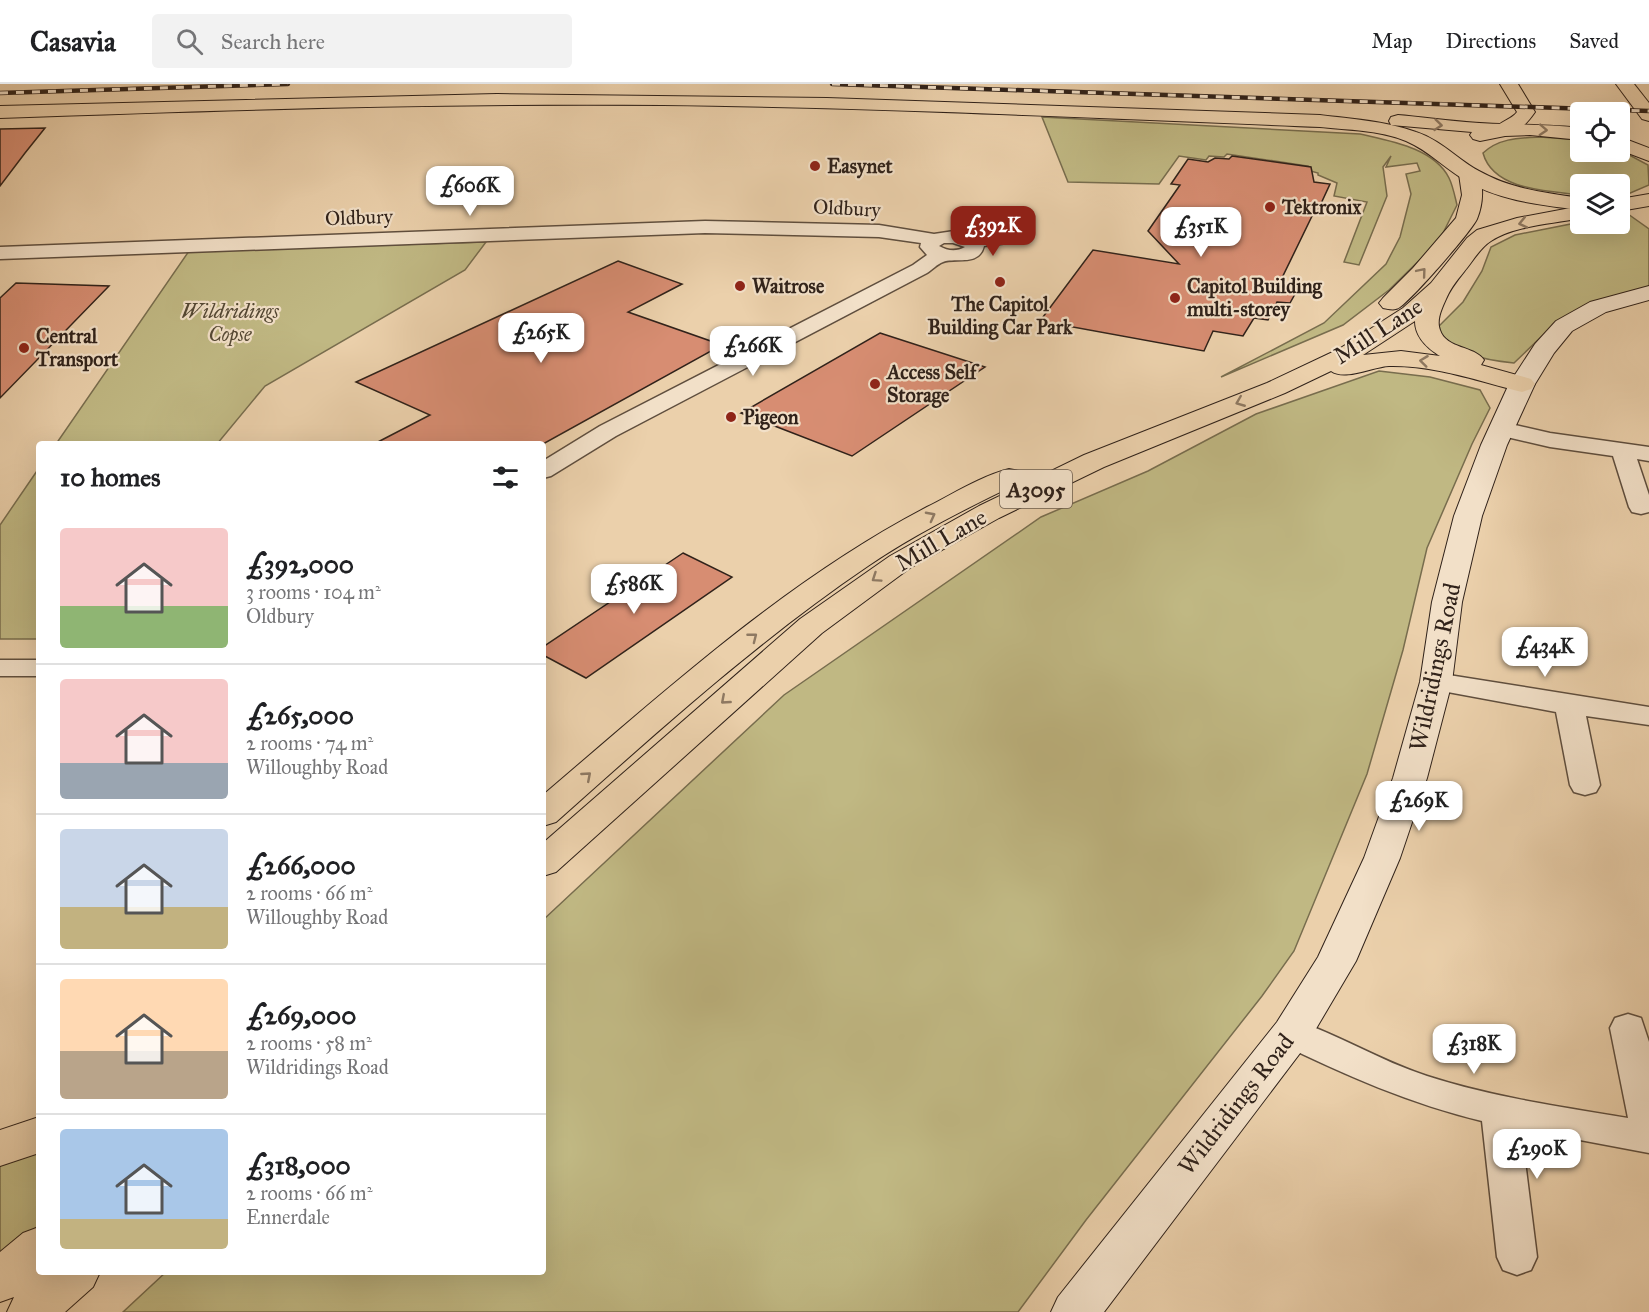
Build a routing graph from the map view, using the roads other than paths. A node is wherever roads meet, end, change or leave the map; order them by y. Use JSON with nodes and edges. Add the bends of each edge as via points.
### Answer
{"nodes":[{"id":1,"x":1627,"y":84,"type":"edge"},
{"id":2,"x":1508,"y":85,"type":"edge"},
{"id":3,"x":202,"y":102,"type":"junction"},
{"id":4,"x":136,"y":104,"type":"junction"},
{"id":5,"x":0,"y":105,"type":"edge"},
{"id":6,"x":0,"y":112,"type":"edge"},
{"id":7,"x":1649,"y":115,"type":"edge"},
{"id":8,"x":1502,"y":129,"type":"junction"},
{"id":9,"x":1570,"y":133,"type":"edge"},
{"id":10,"x":1630,"y":147,"type":"edge"},
{"id":11,"x":1649,"y":155,"type":"edge"},
{"id":12,"x":1465,"y":169,"type":"junction"},
{"id":13,"x":1570,"y":202,"type":"edge"},
{"id":14,"x":1570,"y":214,"type":"edge"},
{"id":15,"x":1008,"y":238,"type":"dead end"},
{"id":16,"x":938,"y":247,"type":"junction"},
{"id":17,"x":0,"y":253,"type":"edge"},
{"id":18,"x":1439,"y":288,"type":"junction"},
{"id":19,"x":1649,"y":293,"type":"edge"},
{"id":20,"x":1526,"y":378,"type":"junction"},
{"id":21,"x":1276,"y":388,"type":"junction"},
{"id":22,"x":1502,"y":429,"type":"junction"},
{"id":23,"x":1623,"y":452,"type":"junction"},
{"id":24,"x":1649,"y":454,"type":"edge"},
{"id":25,"x":546,"y":469,"type":"edge"},
{"id":26,"x":1641,"y":507,"type":"dead end"},
{"id":27,"x":0,"y":668,"type":"edge"},
{"id":28,"x":36,"y":668,"type":"edge"},
{"id":29,"x":1436,"y":682,"type":"junction"},
{"id":30,"x":1569,"y":705,"type":"junction"},
{"id":31,"x":1649,"y":716,"type":"edge"},
{"id":32,"x":1585,"y":785,"type":"dead end"},
{"id":33,"x":546,"y":811,"type":"edge"},
{"id":34,"x":546,"y":860,"type":"edge"},
{"id":35,"x":1628,"y":1028,"type":"dead end"},
{"id":36,"x":1292,"y":1033,"type":"junction"},
{"id":37,"x":1500,"y":1110,"type":"junction"},
{"id":38,"x":1649,"y":1127,"type":"edge"},
{"id":39,"x":36,"y":1136,"type":"edge"},
{"id":40,"x":1649,"y":1137,"type":"edge"},
{"id":41,"x":0,"y":1148,"type":"edge"},
{"id":42,"x":36,"y":1250,"type":"edge"},
{"id":43,"x":1517,"y":1257,"type":"dead end"},
{"id":44,"x":73,"y":1275,"type":"edge"},
{"id":45,"x":0,"y":1281,"type":"edge"},
{"id":46,"x":31,"y":1312,"type":"edge"},
{"id":47,"x":1075,"y":1312,"type":"edge"}],
"edges":[{"from":1,"to":7,"type":"main road"},
{"from":2,"to":8,"type":"main road","via":[[1526,112],[1523,118]]},
{"from":3,"to":4,"type":"main road"},
{"from":3,"to":8,"type":"main road","one_way":true,"via":[[586,93],[924,98],[1318,114]]},
{"from":3,"to":12,"type":"main road","via":[[648,100],[916,105],[1320,121],[1386,129],[1420,140]]},
{"from":4,"to":5,"type":"main road"},
{"from":4,"to":6,"type":"main road"},
{"from":8,"to":9,"type":"main road","one_way":true},
{"from":8,"to":12,"type":"main road","via":[[1463,145],[1459,152]]},
{"from":10,"to":11,"type":"main road"},
{"from":12,"to":13,"type":"main road","via":[[1490,185],[1521,195]]},
{"from":33,"to":12,"type":"main road","name":"Mill Lane","number":"A3095","one_way":true,"via":[[754,635],[858,559],[909,528],[1028,469],[1289,361],[1373,316],[1421,273],[1466,219],[1472,195]]},
{"from":14,"to":18,"type":"main road","name":"Mill Lane","number":"A3095","one_way":true,"via":[[1517,224],[1485,236]]},
{"from":15,"to":16,"type":"street","name":"Oldbury","via":[[972,242],[975,248],[956,256]]},
{"from":16,"to":17,"type":"street","name":"Oldbury","via":[[879,231],[705,227]]},
{"from":16,"to":25,"type":"street","via":[[920,269],[608,431]]},
{"from":18,"to":20,"type":"main road","via":[[1427,320],[1436,342],[1460,356]]},
{"from":18,"to":21,"type":"main road","name":"Mill Lane","number":"A3095","via":[[1371,341]]},
{"from":19,"to":20,"type":"street","name":"Wildridings Road","via":[[1576,317],[1554,336]]},
{"from":20,"to":21,"type":"main road","one_way":true,"via":[[1438,363],[1384,359]]},
{"from":20,"to":22,"type":"street","name":"Wildridings Road"},
{"from":21,"to":34,"type":"main road","name":"Mill Lane","number":"A3095","one_way":true,"via":[[1094,461],[988,512],[900,562],[811,626]]},
{"from":22,"to":23,"type":"street"},
{"from":22,"to":29,"type":"street","name":"Wildridings Road","via":[[1468,516],[1447,602]]},
{"from":23,"to":24,"type":"street"},
{"from":23,"to":26,"type":"street"},
{"from":27,"to":28,"type":"street"},
{"from":29,"to":30,"type":"street"},
{"from":29,"to":36,"type":"street","name":"Wildridings Road","via":[[1410,778],[1382,858],[1336,961]]},
{"from":30,"to":31,"type":"street"},
{"from":30,"to":32,"type":"street"},
{"from":35,"to":38,"type":"street"},
{"from":36,"to":37,"type":"street","via":[[1368,1070]]},
{"from":36,"to":47,"type":"street","name":"Wildridings Road"},
{"from":37,"to":40,"type":"street"},
{"from":37,"to":43,"type":"street"},
{"from":39,"to":41,"type":"main road"},
{"from":42,"to":45,"type":"main road"},
{"from":44,"to":46,"type":"main road"}]}
